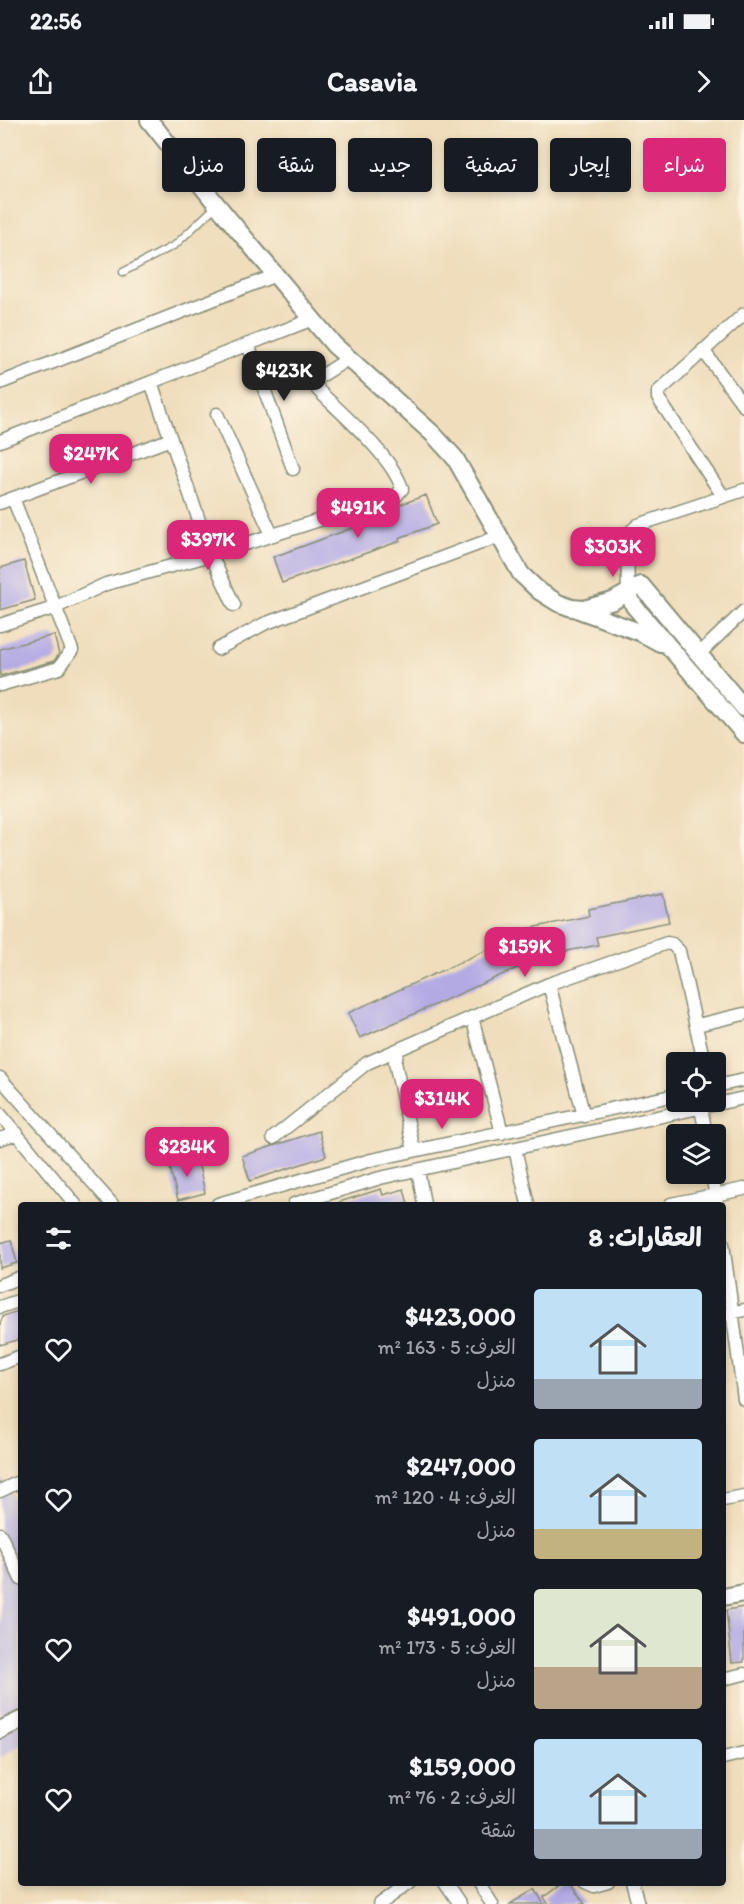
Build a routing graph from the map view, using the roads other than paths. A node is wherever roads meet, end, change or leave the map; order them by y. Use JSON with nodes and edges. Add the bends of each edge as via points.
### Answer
{"nodes":[{"id":1,"x":149,"y":120,"type":"edge"},
{"id":2,"x":217,"y":205,"type":"junction"},
{"id":3,"x":123,"y":272,"type":"dead end"},
{"id":4,"x":276,"y":275,"type":"junction"},
{"id":5,"x":744,"y":314,"type":"edge"},
{"id":6,"x":313,"y":319,"type":"junction"},
{"id":7,"x":248,"y":344,"type":"junction"},
{"id":8,"x":704,"y":350,"type":"junction"},
{"id":9,"x":348,"y":359,"type":"junction"},
{"id":10,"x":151,"y":382,"type":"junction"},
{"id":11,"x":0,"y":383,"type":"edge"},
{"id":12,"x":744,"y":406,"type":"edge"},
{"id":13,"x":217,"y":414,"type":"dead end"},
{"id":14,"x":171,"y":439,"type":"junction"},
{"id":15,"x":0,"y":441,"type":"edge"},
{"id":16,"x":292,"y":469,"type":"dead end"},
{"id":17,"x":744,"y":490,"type":"edge"},
{"id":18,"x":723,"y":496,"type":"junction"},
{"id":19,"x":13,"y":498,"type":"junction"},
{"id":20,"x":0,"y":503,"type":"edge"},
{"id":21,"x":272,"y":535,"type":"junction"},
{"id":22,"x":500,"y":536,"type":"junction"},
{"id":23,"x":212,"y":555,"type":"junction"},
{"id":24,"x":634,"y":589,"type":"junction"},
{"id":25,"x":234,"y":605,"type":"dead end"},
{"id":26,"x":54,"y":608,"type":"junction"},
{"id":27,"x":572,"y":608,"type":"junction"},
{"id":28,"x":744,"y":611,"type":"edge"},
{"id":29,"x":0,"y":625,"type":"edge"},
{"id":30,"x":218,"y":649,"type":"dead end"},
{"id":31,"x":671,"y":649,"type":"junction"},
{"id":32,"x":699,"y":655,"type":"junction"},
{"id":33,"x":0,"y":686,"type":"edge"},
{"id":34,"x":744,"y":708,"type":"edge"},
{"id":35,"x":744,"y":734,"type":"edge"},
{"id":36,"x":549,"y":984,"type":"junction"},
{"id":37,"x":744,"y":1014,"type":"edge"},
{"id":38,"x":472,"y":1017,"type":"junction"},
{"id":39,"x":697,"y":1024,"type":"junction"},
{"id":40,"x":398,"y":1050,"type":"junction"},
{"id":41,"x":702,"y":1052,"type":"edge"},
{"id":42,"x":0,"y":1078,"type":"edge"},
{"id":43,"x":744,"y":1080,"type":"edge"},
{"id":44,"x":726,"y":1084,"type":"edge"},
{"id":45,"x":666,"y":1097,"type":"edge"},
{"id":46,"x":744,"y":1098,"type":"edge"},
{"id":47,"x":726,"y":1102,"type":"edge"},
{"id":48,"x":683,"y":1112,"type":"edge"},
{"id":49,"x":0,"y":1114,"type":"edge"},
{"id":50,"x":584,"y":1116,"type":"junction"},
{"id":51,"x":17,"y":1133,"type":"junction"},
{"id":52,"x":502,"y":1133,"type":"junction"},
{"id":53,"x":273,"y":1138,"type":"dead end"},
{"id":54,"x":0,"y":1139,"type":"edge"},
{"id":55,"x":515,"y":1149,"type":"junction"},
{"id":56,"x":414,"y":1151,"type":"junction"},
{"id":57,"x":418,"y":1170,"type":"junction"},
{"id":58,"x":714,"y":1184,"type":"edge"},
{"id":59,"x":744,"y":1189,"type":"edge"},
{"id":60,"x":716,"y":1200,"type":"edge"},
{"id":61,"x":73,"y":1202,"type":"edge"},
{"id":62,"x":110,"y":1202,"type":"edge"},
{"id":63,"x":225,"y":1202,"type":"edge"},
{"id":64,"x":301,"y":1202,"type":"edge"},
{"id":65,"x":424,"y":1202,"type":"edge"},
{"id":66,"x":528,"y":1202,"type":"edge"},
{"id":67,"x":694,"y":1202,"type":"edge"},
{"id":68,"x":726,"y":1264,"type":"edge"},
{"id":69,"x":18,"y":1278,"type":"edge"},
{"id":70,"x":0,"y":1285,"type":"edge"},
{"id":71,"x":18,"y":1300,"type":"edge"},
{"id":72,"x":0,"y":1307,"type":"edge"},
{"id":73,"x":733,"y":1312,"type":"edge"},
{"id":74,"x":18,"y":1357,"type":"edge"},
{"id":75,"x":0,"y":1364,"type":"edge"},
{"id":76,"x":744,"y":1399,"type":"edge"},
{"id":77,"x":18,"y":1482,"type":"edge"},
{"id":78,"x":0,"y":1491,"type":"edge"},
{"id":79,"x":744,"y":1496,"type":"edge"},
{"id":80,"x":726,"y":1499,"type":"edge"},
{"id":81,"x":0,"y":1533,"type":"edge"},
{"id":82,"x":18,"y":1572,"type":"edge"},
{"id":83,"x":744,"y":1593,"type":"edge"},
{"id":84,"x":726,"y":1596,"type":"edge"},
{"id":85,"x":744,"y":1674,"type":"edge"},
{"id":86,"x":726,"y":1678,"type":"edge"},
{"id":87,"x":18,"y":1721,"type":"edge"},
{"id":88,"x":0,"y":1730,"type":"edge"},
{"id":89,"x":744,"y":1753,"type":"edge"},
{"id":90,"x":726,"y":1757,"type":"edge"},
{"id":91,"x":405,"y":1886,"type":"edge"},
{"id":92,"x":448,"y":1886,"type":"edge"},
{"id":93,"x":480,"y":1886,"type":"edge"},
{"id":94,"x":633,"y":1886,"type":"edge"},
{"id":95,"x":381,"y":1904,"type":"edge"},
{"id":96,"x":460,"y":1904,"type":"edge"},
{"id":97,"x":492,"y":1904,"type":"edge"},
{"id":98,"x":638,"y":1904,"type":"edge"}],
"edges":[{"from":1,"to":2,"type":"street"},
{"from":2,"to":3,"type":"lane","via":[[175,245]]},
{"from":2,"to":4,"type":"street"},
{"from":4,"to":6,"type":"street"},
{"from":4,"to":11,"type":"street"},
{"from":5,"to":8,"type":"street"},
{"from":6,"to":7,"type":"street"},
{"from":6,"to":9,"type":"street"},
{"from":7,"to":10,"type":"street"},
{"from":7,"to":16,"type":"street"},
{"from":8,"to":12,"type":"street"},
{"from":8,"to":18,"type":"street","via":[[658,395]]},
{"from":9,"to":21,"type":"street","via":[[318,378],[318,390],[399,476],[402,489],[397,495]]},
{"from":9,"to":22,"type":"street","via":[[455,458]]},
{"from":10,"to":14,"type":"street"},
{"from":10,"to":15,"type":"street"},
{"from":13,"to":21,"type":"street"},
{"from":14,"to":19,"type":"street"},
{"from":14,"to":23,"type":"street"},
{"from":17,"to":18,"type":"street"},
{"from":18,"to":24,"type":"street","via":[[638,525],[629,533],[628,562]]},
{"from":19,"to":20,"type":"street"},
{"from":19,"to":26,"type":"street"},
{"from":21,"to":23,"type":"street"},
{"from":22,"to":27,"type":"street","via":[[521,574],[539,591]]},
{"from":22,"to":30,"type":"street","via":[[264,624]]},
{"from":23,"to":25,"type":"street"},
{"from":23,"to":26,"type":"street","via":[[106,584]]},
{"from":24,"to":27,"type":"street","via":[[594,608]]},
{"from":24,"to":31,"type":"street","via":[[634,606]]},
{"from":24,"to":32,"type":"street"},
{"from":26,"to":29,"type":"street"},
{"from":26,"to":33,"type":"street","via":[[72,650],[58,668]]},
{"from":27,"to":31,"type":"street","via":[[639,632]]},
{"from":28,"to":32,"type":"street"},
{"from":31,"to":35,"type":"street"},
{"from":32,"to":34,"type":"street"},
{"from":36,"to":38,"type":"street"},
{"from":36,"to":39,"type":"street","via":[[672,944],[679,951]]},
{"from":36,"to":50,"type":"street"},
{"from":37,"to":39,"type":"street"},
{"from":38,"to":40,"type":"street"},
{"from":38,"to":52,"type":"street"},
{"from":39,"to":41,"type":"street"},
{"from":40,"to":53,"type":"street","via":[[367,1063]]},
{"from":40,"to":56,"type":"street","via":[[395,1062]]},
{"from":42,"to":62,"type":"street"},
{"from":43,"to":44,"type":"street"},
{"from":45,"to":50,"type":"street"},
{"from":46,"to":47,"type":"street"},
{"from":48,"to":55,"type":"street"},
{"from":49,"to":51,"type":"street"},
{"from":50,"to":52,"type":"street"},
{"from":51,"to":54,"type":"street"},
{"from":51,"to":61,"type":"street"},
{"from":52,"to":56,"type":"street"},
{"from":55,"to":57,"type":"street"},
{"from":55,"to":66,"type":"street"},
{"from":56,"to":63,"type":"street"},
{"from":57,"to":64,"type":"street"},
{"from":57,"to":65,"type":"street"},
{"from":58,"to":60,"type":"street"},
{"from":59,"to":60,"type":"street"},
{"from":60,"to":67,"type":"street"},
{"from":68,"to":73,"type":"street"},
{"from":69,"to":70,"type":"street"},
{"from":71,"to":72,"type":"street"},
{"from":73,"to":76,"type":"street"},
{"from":74,"to":75,"type":"street"},
{"from":77,"to":78,"type":"street"},
{"from":79,"to":80,"type":"street"},
{"from":81,"to":82,"type":"street"},
{"from":83,"to":84,"type":"street"},
{"from":85,"to":86,"type":"street"},
{"from":87,"to":88,"type":"street"},
{"from":89,"to":90,"type":"street"},
{"from":91,"to":95,"type":"street"},
{"from":92,"to":96,"type":"street"},
{"from":93,"to":97,"type":"street"},
{"from":94,"to":98,"type":"street"}]}
